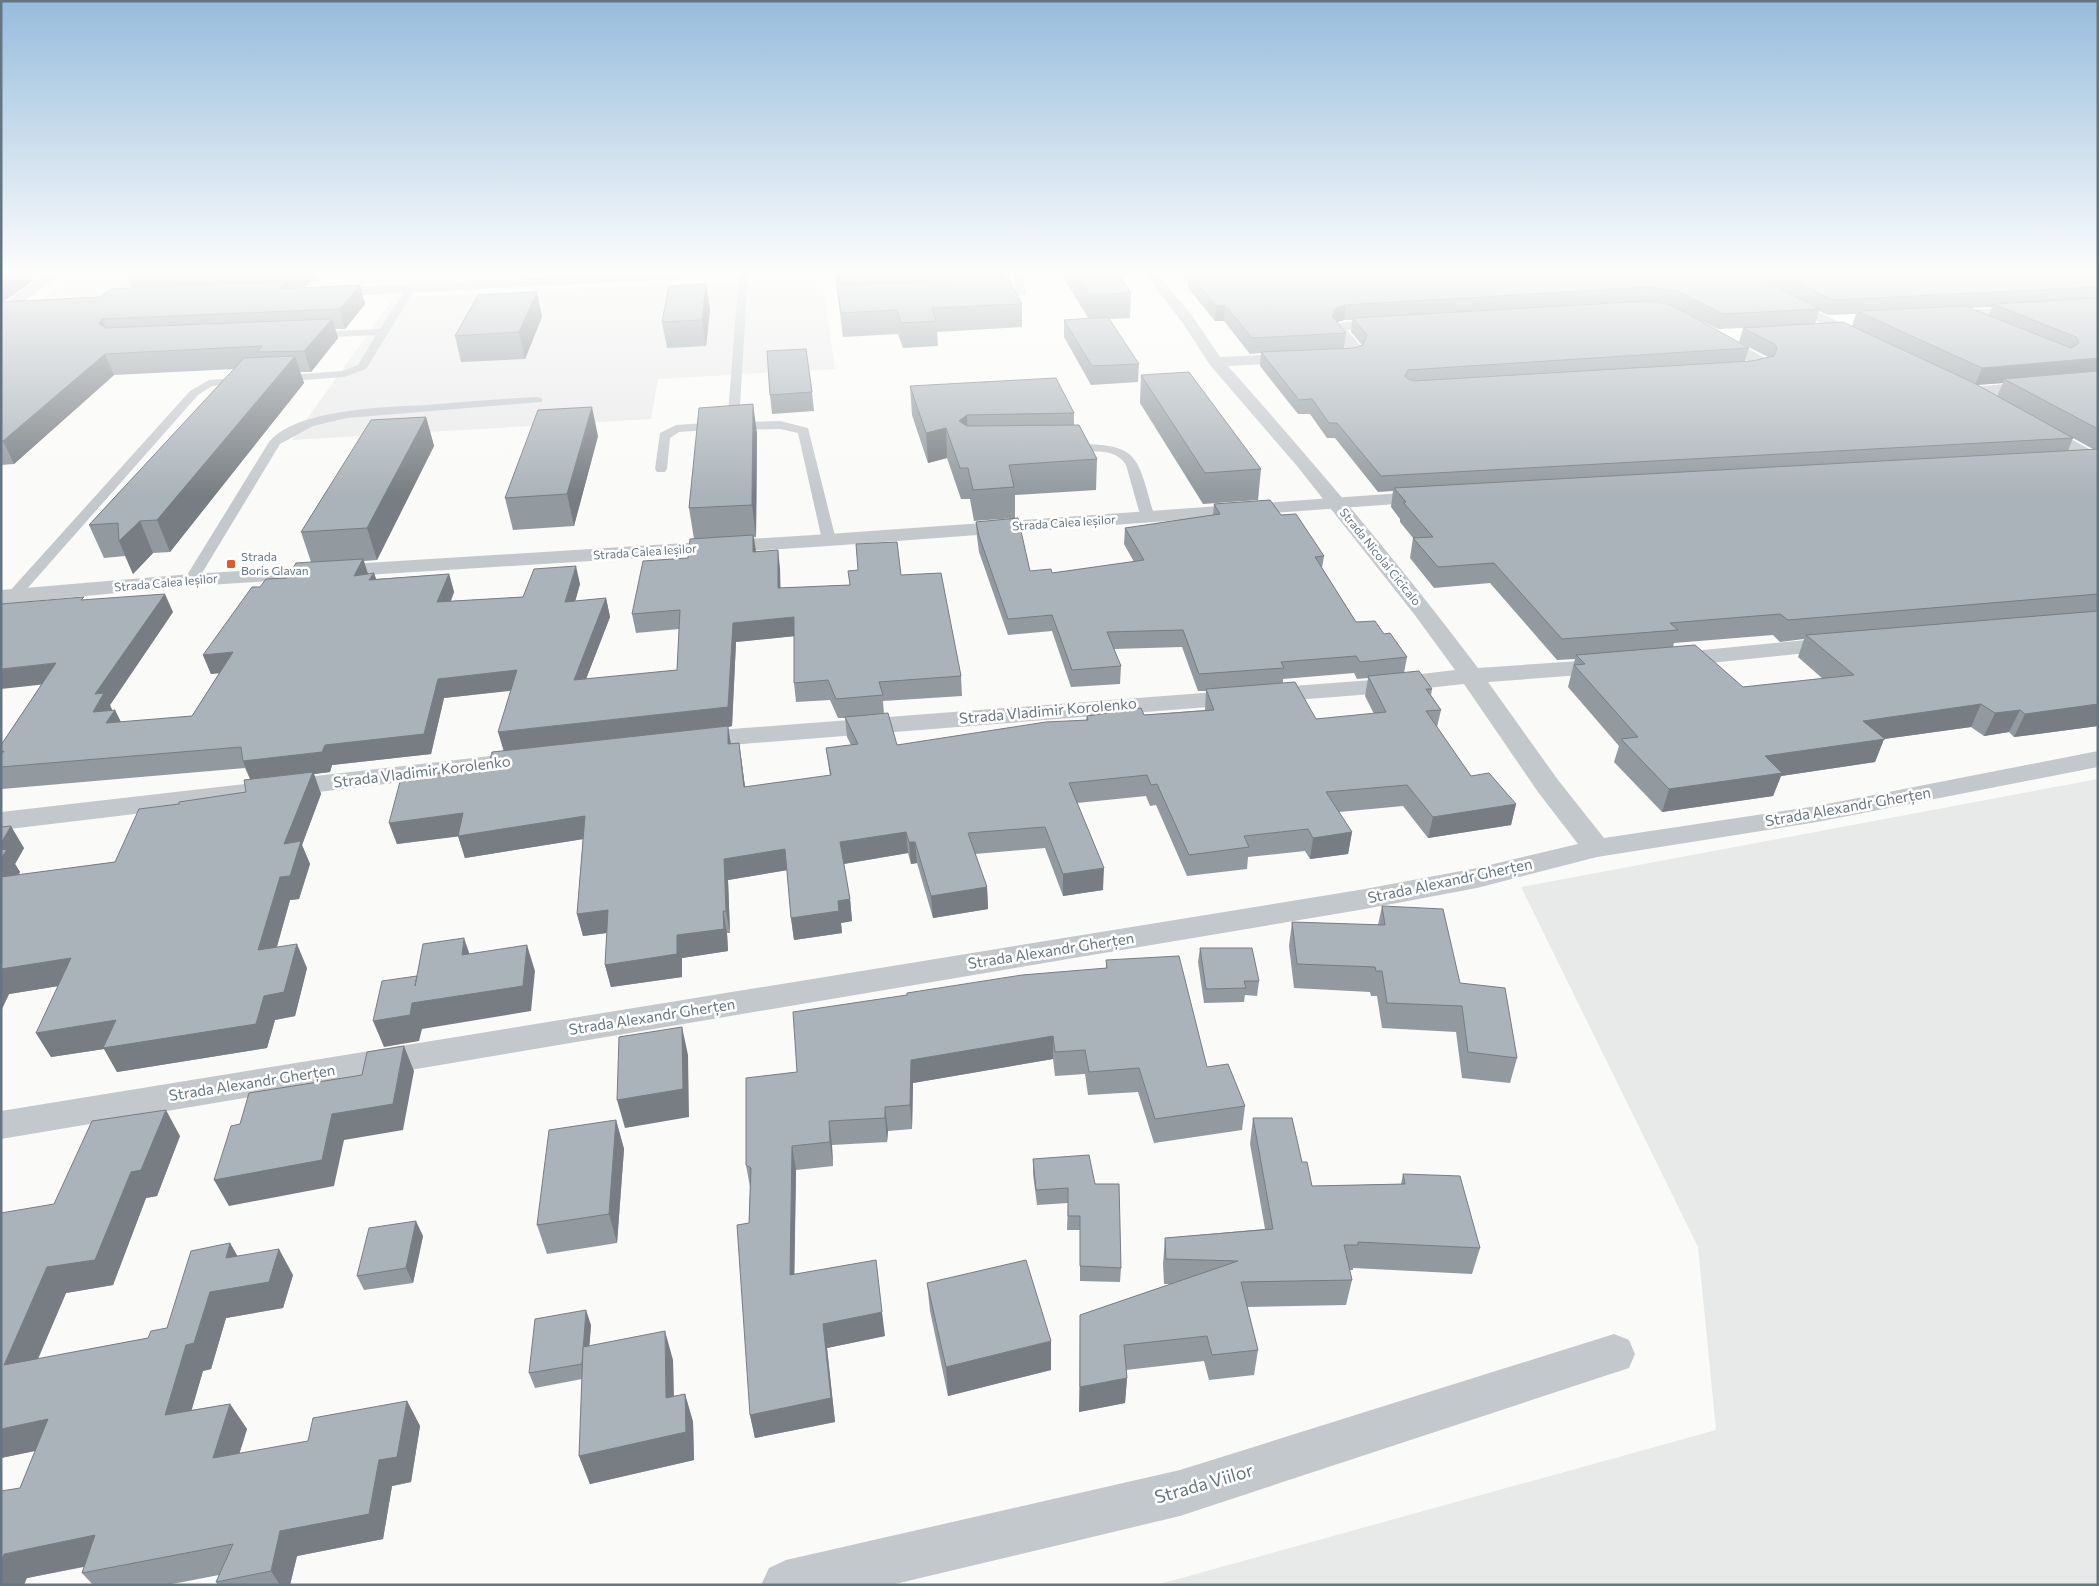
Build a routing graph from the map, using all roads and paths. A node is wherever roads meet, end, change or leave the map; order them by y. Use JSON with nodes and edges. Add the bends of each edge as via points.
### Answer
{"nodes":[{"id":1,"x":373,"y":348,"type":"edge"},
{"id":2,"x":739,"y":348,"type":"edge"},
{"id":3,"x":1207,"y":348,"type":"edge"},
{"id":4,"x":1354,"y":348,"type":"edge"},
{"id":5,"x":1737,"y":348,"type":"edge"},
{"id":6,"x":1216,"y":362,"type":"junction"},
{"id":7,"x":1718,"y":370,"type":"edge"},
{"id":8,"x":2098,"y":380,"type":"edge"},
{"id":9,"x":1956,"y":383,"type":"edge"},
{"id":10,"x":1973,"y":392,"type":"junction"},
{"id":11,"x":537,"y":400,"type":"dead end"},
{"id":12,"x":1999,"y":406,"type":"edge"},
{"id":13,"x":2024,"y":421,"type":"edge"},
{"id":14,"x":733,"y":426,"type":"junction"},
{"id":15,"x":1054,"y":449,"type":"edge"},
{"id":16,"x":2096,"y":460,"type":"edge"},
{"id":17,"x":2063,"y":461,"type":"edge"},
{"id":18,"x":661,"y":469,"type":"dead end"},
{"id":19,"x":1445,"y":496,"type":"edge"},
{"id":20,"x":1336,"y":502,"type":"junction"},
{"id":21,"x":1148,"y":518,"type":"junction"},
{"id":22,"x":829,"y":540,"type":"junction"},
{"id":23,"x":191,"y":580,"type":"junction"},
{"id":24,"x":7,"y":596,"type":"edge"},
{"id":25,"x":1860,"y":643,"type":"edge"},
{"id":26,"x":1470,"y":676,"type":"junction"},
{"id":27,"x":672,"y":743,"type":"edge"},
{"id":28,"x":554,"y":756,"type":"edge"},
{"id":29,"x":2098,"y":759,"type":"edge"},
{"id":30,"x":1,"y":821,"type":"edge"},
{"id":31,"x":1597,"y":848,"type":"junction"},
{"id":32,"x":1,"y":1126,"type":"edge"},
{"id":33,"x":1614,"y":1354,"type":"dead end"},
{"id":34,"x":786,"y":1585,"type":"edge"}],
"edges":[{"from":1,"to":24,"type":"lane","via":[[362,367],[344,374],[216,382],[203,386]]},
{"from":2,"to":14,"type":"lane"},
{"from":3,"to":6,"type":"street","name":"Strada Nicolai Cicicalo"},
{"from":4,"to":6,"type":"street","via":[[1356,354],[1352,355]]},
{"from":5,"to":7,"type":"street","via":[[1763,366]]},
{"from":6,"to":20,"type":"street","name":"Strada Nicolai Cicicalo"},
{"from":8,"to":10,"type":"street"},
{"from":9,"to":10,"type":"street"},
{"from":10,"to":12,"type":"street"},
{"from":11,"to":23,"type":"lane","via":[[352,413],[287,433],[275,442]]},
{"from":13,"to":16,"type":"street"},
{"from":14,"to":18,"type":"lane","via":[[671,431],[664,436]]},
{"from":14,"to":22,"type":"lane","via":[[785,426],[804,431]]},
{"from":15,"to":21,"type":"lane","via":[[1115,451],[1131,461]]},
{"from":16,"to":17,"type":"street"},
{"from":19,"to":20,"type":"street","name":"Strada Calea Ieșilor"},
{"from":20,"to":21,"type":"street","name":"Strada Calea Ieșilor"},
{"from":20,"to":26,"type":"street","name":"Strada Nicolai Cicicalo","via":[[1422,609]]},
{"from":21,"to":22,"type":"street","name":"Strada Calea Ieșilor"},
{"from":22,"to":23,"type":"street","name":"Strada Calea Ieșilor"},
{"from":23,"to":24,"type":"street","name":"Strada Calea Ieșilor"},
{"from":25,"to":26,"type":"street","name":"Strada Vladimir Korolenko"},
{"from":26,"to":27,"type":"street","name":"Strada Vladimir Korolenko","via":[[1372,687]]},
{"from":26,"to":31,"type":"street","name":"Strada Nicolai Cicicalo","via":[[1548,786]]},
{"from":28,"to":30,"type":"street","name":"Strada Vladimir Korolenko"},
{"from":29,"to":31,"type":"street","name":"Strada Alexandr Gherțen","via":[[1817,814]]},
{"from":31,"to":32,"type":"street","name":"Strada Alexandr Gherțen","via":[[1477,878],[1365,899]]},
{"from":33,"to":34,"type":"street","name":"Strada Viilor","via":[[1180,1493]]}]}
